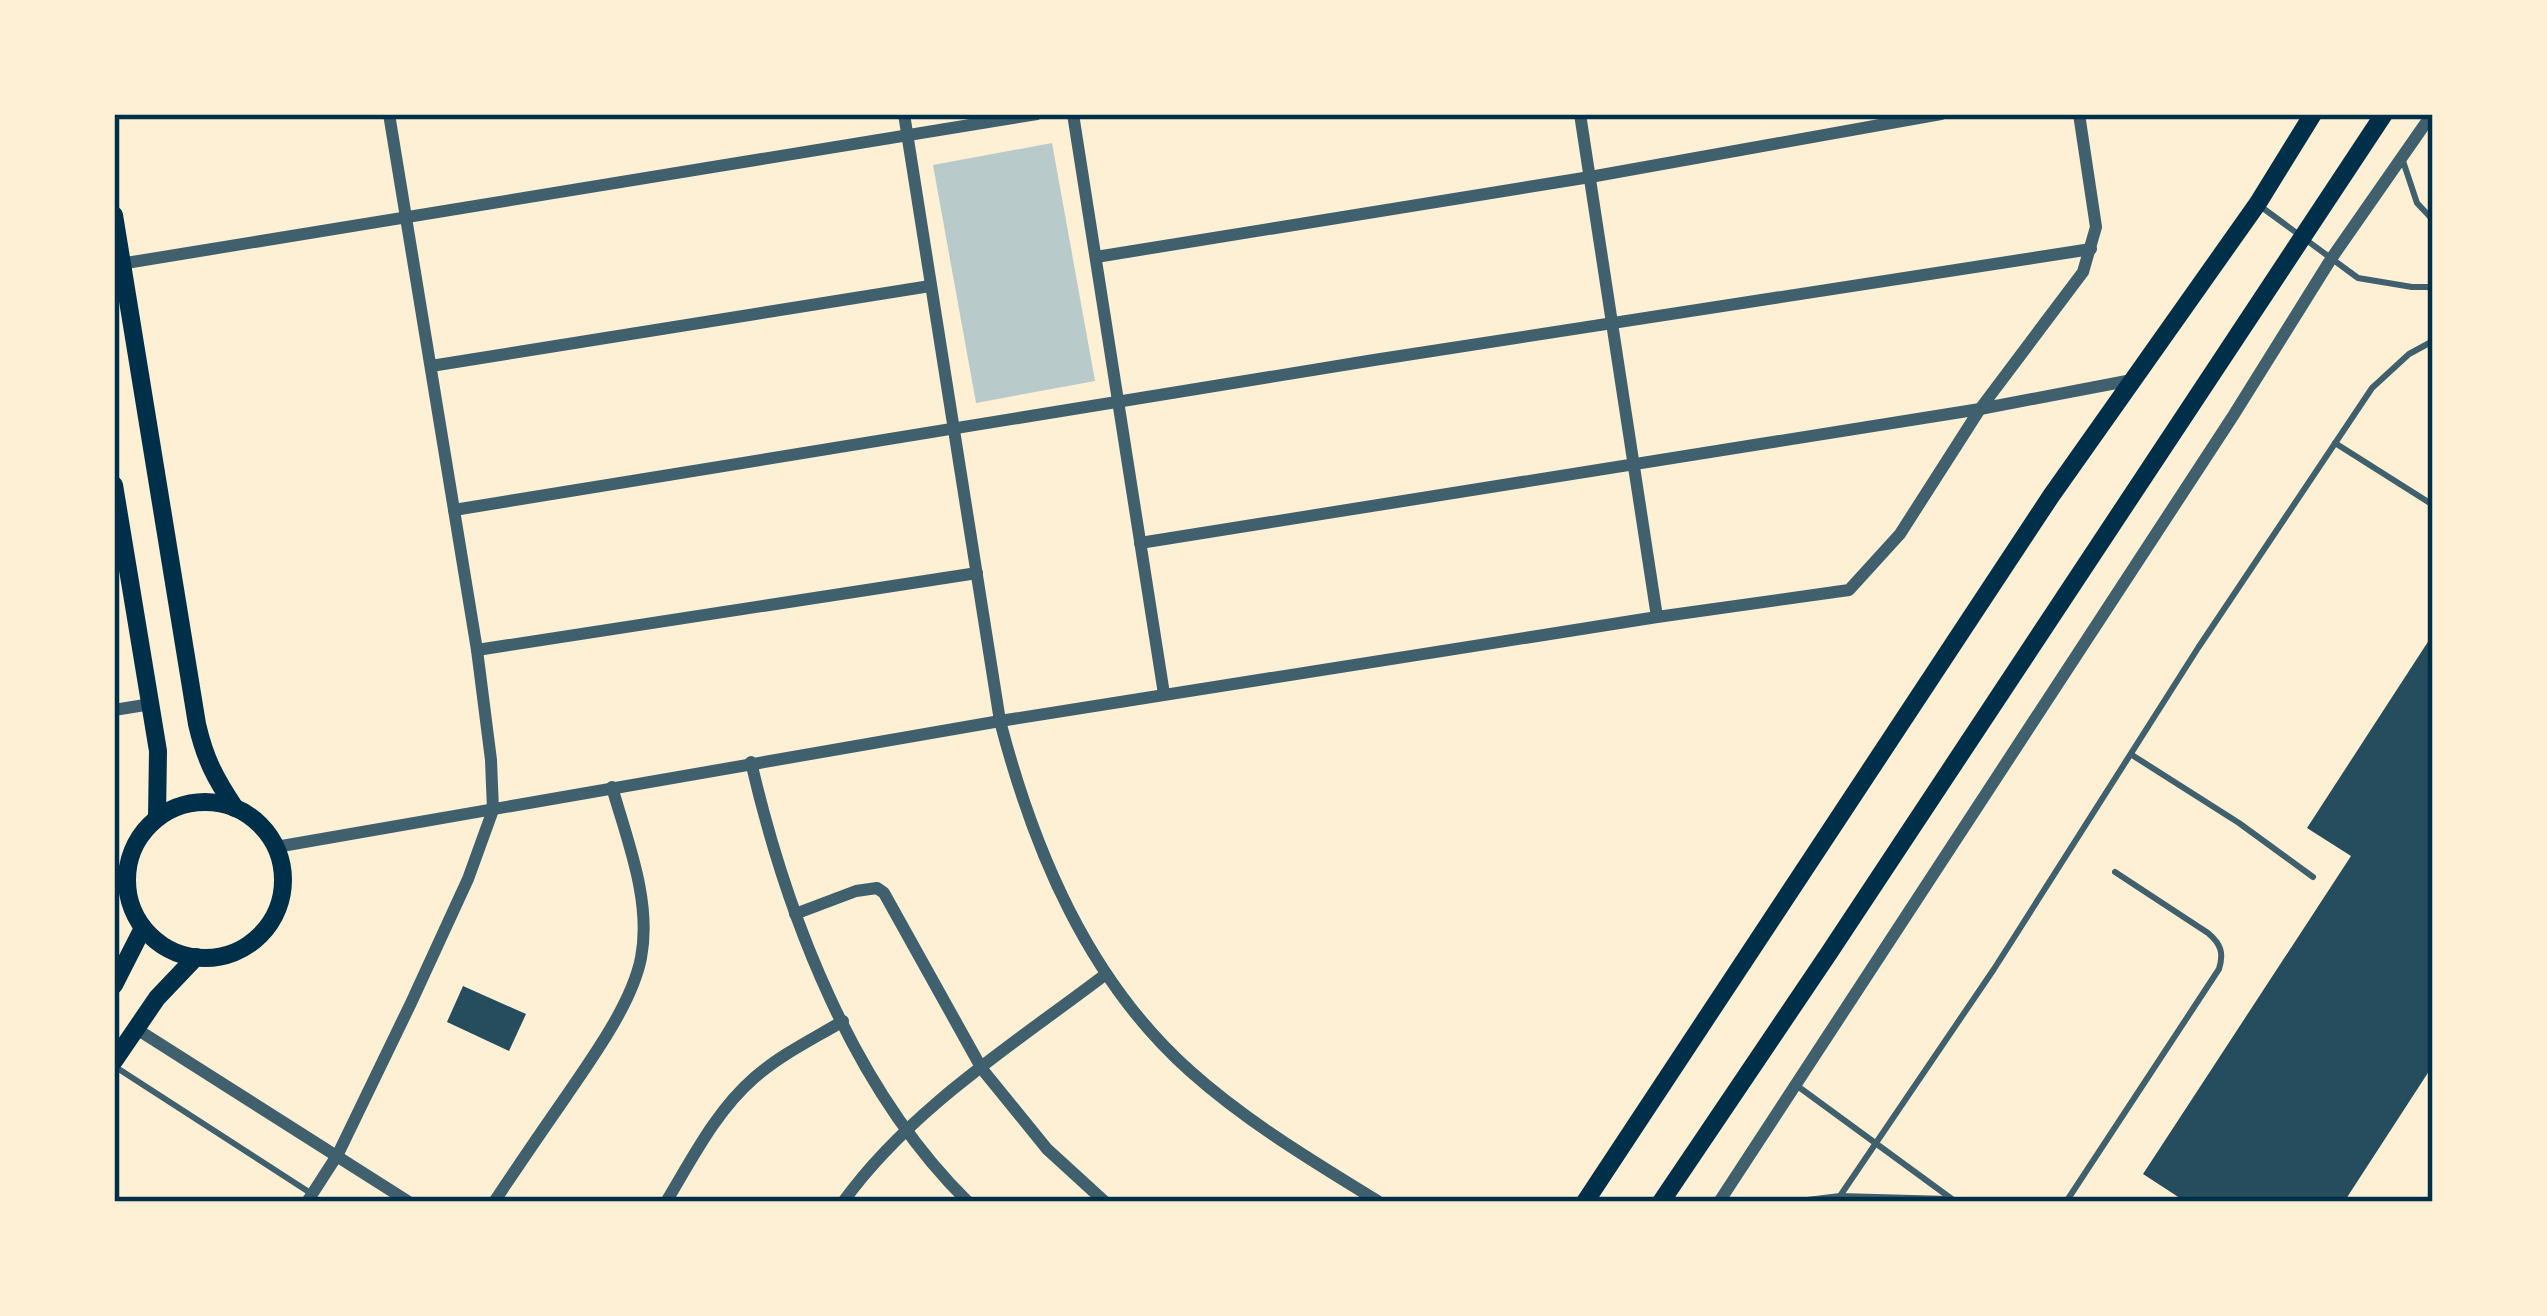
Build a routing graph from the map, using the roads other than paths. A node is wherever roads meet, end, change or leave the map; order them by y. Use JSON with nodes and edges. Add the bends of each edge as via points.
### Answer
{"nodes":[{"id":1,"x":389,"y":114,"type":"edge"},
{"id":2,"x":904,"y":114,"type":"edge"},
{"id":3,"x":1037,"y":114,"type":"edge"},
{"id":4,"x":1073,"y":114,"type":"edge"},
{"id":5,"x":1580,"y":114,"type":"edge"},
{"id":6,"x":1941,"y":114,"type":"edge"},
{"id":7,"x":2079,"y":114,"type":"edge"},
{"id":8,"x":2313,"y":114,"type":"edge"},
{"id":9,"x":2384,"y":114,"type":"edge"},
{"id":10,"x":2432,"y":114,"type":"edge"},
{"id":11,"x":907,"y":134,"type":"junction"},
{"id":12,"x":2403,"y":159,"type":"junction"},
{"id":13,"x":1590,"y":177,"type":"junction"},
{"id":14,"x":2258,"y":203,"type":"junction"},
{"id":15,"x":114,"y":214,"type":"edge"},
{"id":16,"x":406,"y":216,"type":"junction"},
{"id":17,"x":2433,"y":220,"type":"edge"},
{"id":18,"x":2303,"y":239,"type":"junction"},
{"id":19,"x":2091,"y":249,"type":"junction"},
{"id":20,"x":1096,"y":257,"type":"junction"},
{"id":21,"x":2331,"y":259,"type":"junction"},
{"id":22,"x":118,"y":264,"type":"edge"},
{"id":23,"x":930,"y":286,"type":"junction"},
{"id":24,"x":2433,"y":287,"type":"edge"},
{"id":25,"x":1612,"y":322,"type":"junction"},
{"id":26,"x":2433,"y":341,"type":"edge"},
{"id":27,"x":431,"y":366,"type":"junction"},
{"id":28,"x":2132,"y":380,"type":"junction"},
{"id":29,"x":1118,"y":401,"type":"junction"},
{"id":30,"x":1980,"y":409,"type":"junction"},
{"id":31,"x":952,"y":428,"type":"junction"},
{"id":32,"x":2335,"y":443,"type":"junction"},
{"id":33,"x":1634,"y":465,"type":"junction"},
{"id":34,"x":114,"y":485,"type":"edge"},
{"id":35,"x":2433,"y":505,"type":"edge"},
{"id":36,"x":454,"y":510,"type":"junction"},
{"id":37,"x":1140,"y":543,"type":"junction"},
{"id":38,"x":120,"y":558,"type":"edge"},
{"id":39,"x":977,"y":573,"type":"junction"},
{"id":40,"x":1657,"y":616,"type":"junction"},
{"id":41,"x":477,"y":650,"type":"junction"},
{"id":42,"x":1164,"y":694,"type":"junction"},
{"id":43,"x":151,"y":704,"type":"junction"},
{"id":44,"x":114,"y":710,"type":"edge"},
{"id":45,"x":1000,"y":721,"type":"junction"},
{"id":46,"x":2132,"y":755,"type":"junction"},
{"id":47,"x":751,"y":762,"type":"junction"},
{"id":48,"x":612,"y":787,"type":"junction"},
{"id":49,"x":235,"y":808,"type":"junction"},
{"id":50,"x":494,"y":810,"type":"junction"},
{"id":51,"x":157,"y":818,"type":"junction"},
{"id":52,"x":276,"y":847,"type":"junction"},
{"id":53,"x":120,"y":871,"type":"edge"},
{"id":54,"x":2115,"y":872,"type":"dead end"},
{"id":55,"x":2313,"y":878,"type":"dead end"},
{"id":56,"x":795,"y":914,"type":"junction"},
{"id":57,"x":143,"y":928,"type":"junction"},
{"id":58,"x":196,"y":957,"type":"junction"},
{"id":59,"x":1106,"y":974,"type":"junction"},
{"id":60,"x":116,"y":978,"type":"edge"},
{"id":61,"x":843,"y":1021,"type":"junction"},
{"id":62,"x":134,"y":1028,"type":"junction"},
{"id":63,"x":114,"y":1063,"type":"edge"},
{"id":64,"x":982,"y":1069,"type":"junction"},
{"id":65,"x":1796,"y":1085,"type":"junction"},
{"id":66,"x":905,"y":1130,"type":"junction"},
{"id":67,"x":1875,"y":1144,"type":"junction"},
{"id":68,"x":338,"y":1154,"type":"junction"},
{"id":69,"x":1840,"y":1196,"type":"junction"},
{"id":70,"x":310,"y":1198,"type":"edge"},
{"id":71,"x":1914,"y":1200,"type":"edge"},
{"id":72,"x":1954,"y":1201,"type":"edge"},
{"id":73,"x":410,"y":1202,"type":"edge"},
{"id":74,"x":494,"y":1202,"type":"edge"},
{"id":75,"x":666,"y":1202,"type":"edge"},
{"id":76,"x":843,"y":1202,"type":"edge"},
{"id":77,"x":968,"y":1202,"type":"edge"},
{"id":78,"x":1106,"y":1202,"type":"edge"},
{"id":79,"x":1379,"y":1202,"type":"edge"},
{"id":80,"x":1585,"y":1202,"type":"edge"},
{"id":81,"x":1661,"y":1202,"type":"edge"},
{"id":82,"x":1719,"y":1202,"type":"edge"},
{"id":83,"x":1791,"y":1202,"type":"edge"},
{"id":84,"x":2066,"y":1202,"type":"edge"}],
"edges":[{"from":1,"to":16,"type":"street"},
{"from":2,"to":11,"type":"street"},
{"from":3,"to":11,"type":"street"},
{"from":4,"to":20,"type":"street"},
{"from":5,"to":13,"type":"street"},
{"from":6,"to":13,"type":"street"},
{"from":7,"to":19,"type":"street","via":[[2096,227]]},
{"from":8,"to":14,"type":"main road"},
{"from":9,"to":18,"type":"main road"},
{"from":10,"to":12,"type":"street"},
{"from":11,"to":16,"type":"street"},
{"from":11,"to":23,"type":"street"},
{"from":12,"to":17,"type":"lane","via":[[2417,203]]},
{"from":12,"to":21,"type":"street"},
{"from":13,"to":20,"type":"street"},
{"from":13,"to":25,"type":"street"},
{"from":14,"to":18,"type":"lane"},
{"from":14,"to":28,"type":"main road"},
{"from":15,"to":22,"type":"main road"},
{"from":16,"to":22,"type":"street"},
{"from":16,"to":27,"type":"street"},
{"from":18,"to":21,"type":"lane"},
{"from":18,"to":81,"type":"main road"},
{"from":19,"to":25,"type":"street"},
{"from":19,"to":30,"type":"street","via":[[2063,301]]},
{"from":20,"to":29,"type":"street"},
{"from":21,"to":24,"type":"lane","via":[[2358,278]]},
{"from":21,"to":65,"type":"street"},
{"from":22,"to":49,"type":"main road","via":[[197,724],[212,775]]},
{"from":23,"to":27,"type":"street"},
{"from":23,"to":31,"type":"street"},
{"from":25,"to":29,"type":"street"},
{"from":25,"to":33,"type":"street"},
{"from":26,"to":32,"type":"lane","via":[[2382,377]]},
{"from":27,"to":36,"type":"street"},
{"from":28,"to":30,"type":"street"},
{"from":28,"to":80,"type":"main road"},
{"from":29,"to":31,"type":"street"},
{"from":29,"to":37,"type":"street"},
{"from":30,"to":33,"type":"street"},
{"from":30,"to":40,"type":"street","via":[[1900,534],[1849,590]]},
{"from":31,"to":36,"type":"street"},
{"from":31,"to":39,"type":"street"},
{"from":32,"to":35,"type":"lane"},
{"from":32,"to":46,"type":"lane"},
{"from":33,"to":37,"type":"street"},
{"from":33,"to":40,"type":"street"},
{"from":34,"to":38,"type":"main road"},
{"from":36,"to":41,"type":"street"},
{"from":37,"to":42,"type":"street"},
{"from":38,"to":43,"type":"main road"},
{"from":39,"to":41,"type":"street"},
{"from":39,"to":45,"type":"street"},
{"from":40,"to":42,"type":"street"},
{"from":41,"to":50,"type":"street"},
{"from":42,"to":45,"type":"street"},
{"from":43,"to":44,"type":"street"},
{"from":43,"to":51,"type":"main road"},
{"from":45,"to":47,"type":"street"},
{"from":45,"to":59,"type":"street","via":[[1060,896]]},
{"from":46,"to":55,"type":"lane"},
{"from":46,"to":67,"type":"lane"},
{"from":47,"to":48,"type":"street"},
{"from":47,"to":56,"type":"street"},
{"from":48,"to":50,"type":"street"},
{"from":48,"to":74,"type":"street","via":[[637,875],[641,959],[594,1055]]},
{"from":49,"to":51,"type":"main road","via":[[208,802]]},
{"from":49,"to":52,"type":"main road"},
{"from":50,"to":52,"type":"street"},
{"from":50,"to":68,"type":"street"},
{"from":51,"to":53,"type":"main road"},
{"from":52,"to":58,"type":"main road","via":[[283,874],[268,926],[223,956]]},
{"from":53,"to":57,"type":"main road"},
{"from":54,"to":84,"type":"lane","via":[[2209,933],[2222,958]]},
{"from":56,"to":61,"type":"street"},
{"from":56,"to":64,"type":"street","via":[[856,891],[884,893]]},
{"from":57,"to":58,"type":"main road"},
{"from":57,"to":60,"type":"main road"},
{"from":58,"to":62,"type":"main road"},
{"from":59,"to":64,"type":"street"},
{"from":59,"to":79,"type":"street","via":[[1189,1071]]},
{"from":61,"to":66,"type":"street"},
{"from":61,"to":75,"type":"street","via":[[754,1078]]},
{"from":62,"to":63,"type":"main road"},
{"from":62,"to":68,"type":"street"},
{"from":63,"to":70,"type":"lane"},
{"from":64,"to":66,"type":"street"},
{"from":64,"to":78,"type":"street","via":[[1047,1149]]},
{"from":65,"to":67,"type":"lane"},
{"from":65,"to":82,"type":"street"},
{"from":66,"to":76,"type":"street"},
{"from":66,"to":77,"type":"street"},
{"from":67,"to":69,"type":"lane"},
{"from":67,"to":72,"type":"lane"},
{"from":68,"to":70,"type":"street"},
{"from":68,"to":73,"type":"street"},
{"from":69,"to":71,"type":"lane"},
{"from":69,"to":83,"type":"lane"},
{"from":71,"to":72,"type":"lane"}]}
